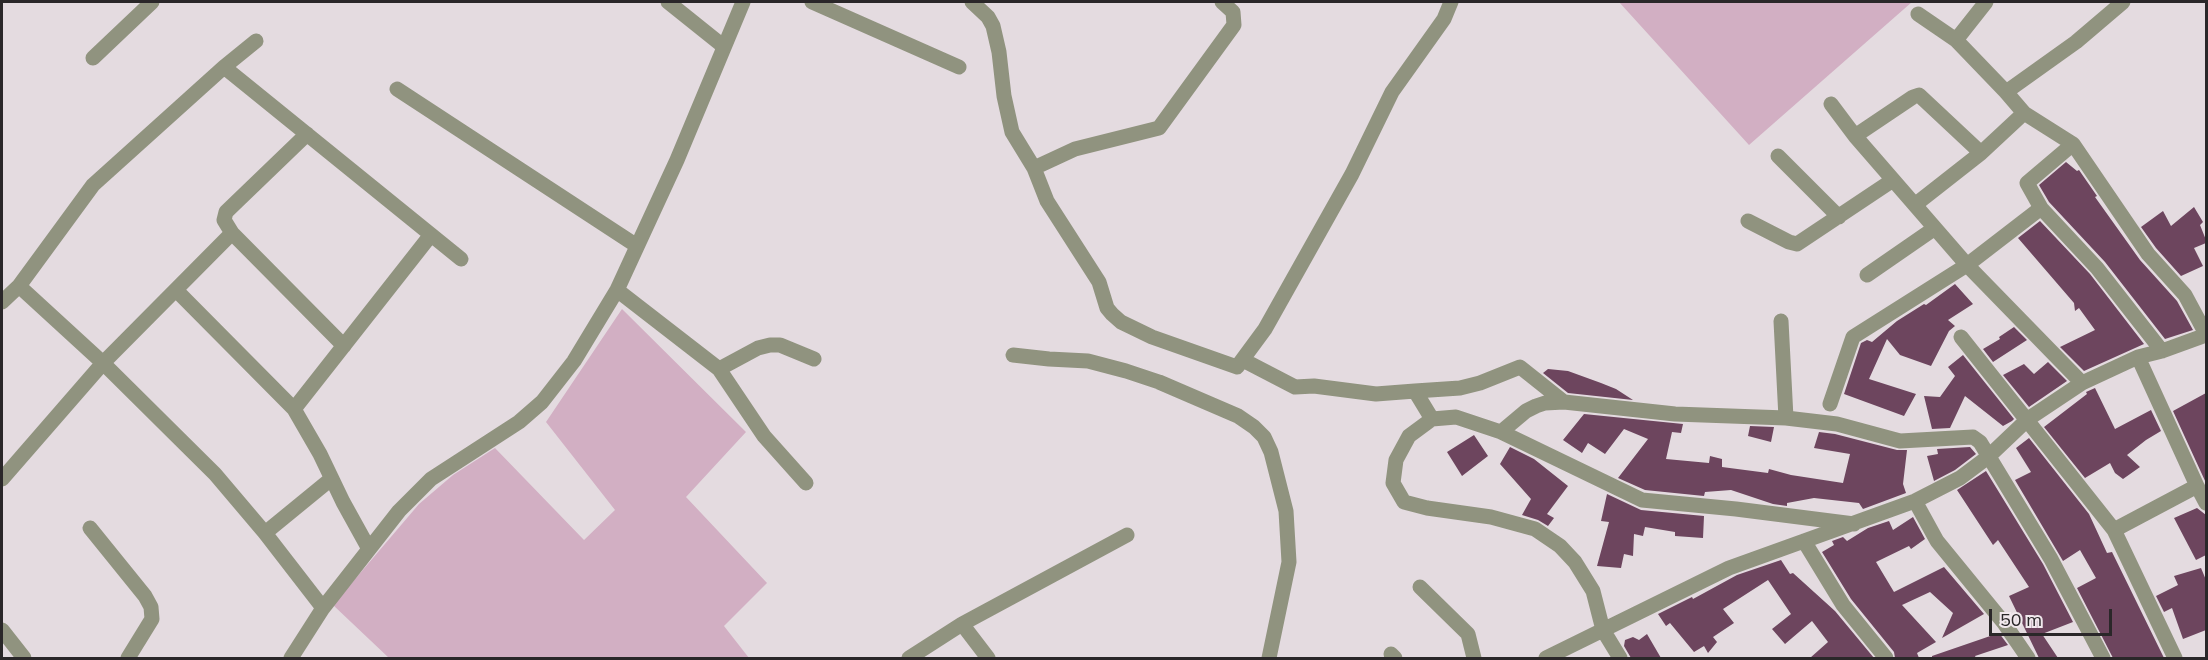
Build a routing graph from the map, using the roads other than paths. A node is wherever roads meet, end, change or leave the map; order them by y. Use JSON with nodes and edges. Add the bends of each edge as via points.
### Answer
{"nodes":[{"id":1,"x":152,"y":2,"type":"edge"},
{"id":2,"x":668,"y":2,"type":"edge"},
{"id":3,"x":743,"y":2,"type":"edge"},
{"id":4,"x":812,"y":2,"type":"edge"},
{"id":5,"x":972,"y":2,"type":"edge"},
{"id":6,"x":1222,"y":2,"type":"edge"},
{"id":7,"x":1451,"y":2,"type":"edge"},
{"id":8,"x":1986,"y":2,"type":"edge"},
{"id":9,"x":2123,"y":2,"type":"edge"},
{"id":10,"x":1918,"y":14,"type":"dead end"},
{"id":11,"x":1956,"y":40,"type":"junction"},
{"id":12,"x":256,"y":41,"type":"dead end"},
{"id":13,"x":723,"y":46,"type":"junction"},
{"id":14,"x":93,"y":58,"type":"dead end"},
{"id":15,"x":224,"y":67,"type":"junction"},
{"id":16,"x":959,"y":67,"type":"dead end"},
{"id":17,"x":397,"y":89,"type":"dead end"},
{"id":18,"x":2006,"y":92,"type":"junction"},
{"id":19,"x":1831,"y":104,"type":"dead end"},
{"id":20,"x":2024,"y":113,"type":"junction"},
{"id":21,"x":308,"y":134,"type":"junction"},
{"id":22,"x":1855,"y":136,"type":"junction"},
{"id":23,"x":2073,"y":144,"type":"junction"},
{"id":24,"x":1981,"y":153,"type":"junction"},
{"id":25,"x":1778,"y":156,"type":"dead end"},
{"id":26,"x":1034,"y":168,"type":"junction"},
{"id":27,"x":1893,"y":180,"type":"junction"},
{"id":28,"x":1916,"y":204,"type":"junction"},
{"id":29,"x":2041,"y":208,"type":"junction"},
{"id":30,"x":1839,"y":217,"type":"junction"},
{"id":31,"x":1748,"y":221,"type":"dead end"},
{"id":32,"x":1935,"y":228,"type":"junction"},
{"id":33,"x":232,"y":233,"type":"junction"},
{"id":34,"x":430,"y":236,"type":"junction"},
{"id":35,"x":637,"y":246,"type":"junction"},
{"id":36,"x":461,"y":259,"type":"dead end"},
{"id":37,"x":1967,"y":265,"type":"junction"},
{"id":38,"x":1867,"y":275,"type":"dead end"},
{"id":39,"x":19,"y":286,"type":"junction"},
{"id":40,"x":176,"y":290,"type":"junction"},
{"id":41,"x":617,"y":290,"type":"junction"},
{"id":42,"x":2,"y":302,"type":"edge"},
{"id":43,"x":1781,"y":321,"type":"dead end"},
{"id":44,"x":2206,"y":334,"type":"edge"},
{"id":45,"x":1961,"y":337,"type":"dead end"},
{"id":46,"x":344,"y":346,"type":"junction"},
{"id":47,"x":2162,"y":351,"type":"junction"},
{"id":48,"x":1013,"y":354,"type":"dead end"},
{"id":49,"x":2138,"y":357,"type":"junction"},
{"id":50,"x":814,"y":359,"type":"dead end"},
{"id":51,"x":1243,"y":360,"type":"junction"},
{"id":52,"x":103,"y":363,"type":"junction"},
{"id":53,"x":719,"y":369,"type":"junction"},
{"id":54,"x":2082,"y":384,"type":"junction"},
{"id":55,"x":1414,"y":391,"type":"junction"},
{"id":56,"x":1564,"y":402,"type":"junction"},
{"id":57,"x":1830,"y":404,"type":"dead end"},
{"id":58,"x":294,"y":409,"type":"junction"},
{"id":59,"x":1786,"y":418,"type":"junction"},
{"id":60,"x":1432,"y":419,"type":"junction"},
{"id":61,"x":2028,"y":419,"type":"junction"},
{"id":62,"x":1501,"y":432,"type":"junction"},
{"id":63,"x":1988,"y":458,"type":"junction"},
{"id":64,"x":2,"y":479,"type":"edge"},
{"id":65,"x":331,"y":479,"type":"junction"},
{"id":66,"x":806,"y":483,"type":"dead end"},
{"id":67,"x":2196,"y":486,"type":"junction"},
{"id":68,"x":1915,"y":501,"type":"junction"},
{"id":69,"x":2206,"y":503,"type":"edge"},
{"id":70,"x":1854,"y":524,"type":"junction"},
{"id":71,"x":90,"y":528,"type":"dead end"},
{"id":72,"x":2114,"y":530,"type":"junction"},
{"id":73,"x":265,"y":533,"type":"junction"},
{"id":74,"x":1127,"y":535,"type":"dead end"},
{"id":75,"x":1804,"y":541,"type":"junction"},
{"id":76,"x":369,"y":549,"type":"junction"},
{"id":77,"x":1420,"y":587,"type":"dead end"},
{"id":78,"x":323,"y":608,"type":"junction"},
{"id":79,"x":962,"y":624,"type":"junction"},
{"id":80,"x":2,"y":630,"type":"edge"},
{"id":81,"x":1603,"y":630,"type":"junction"},
{"id":82,"x":24,"y":658,"type":"edge"},
{"id":83,"x":128,"y":658,"type":"edge"},
{"id":84,"x":291,"y":658,"type":"edge"},
{"id":85,"x":909,"y":658,"type":"edge"},
{"id":86,"x":988,"y":658,"type":"edge"},
{"id":87,"x":1269,"y":658,"type":"edge"},
{"id":88,"x":1474,"y":658,"type":"edge"},
{"id":89,"x":1546,"y":658,"type":"edge"},
{"id":90,"x":1620,"y":658,"type":"edge"},
{"id":91,"x":1886,"y":658,"type":"edge"},
{"id":92,"x":2028,"y":658,"type":"edge"},
{"id":93,"x":2103,"y":658,"type":"edge"},
{"id":94,"x":2175,"y":658,"type":"edge"}],
"edges":[{"from":1,"to":14,"type":"street"},
{"from":2,"to":13,"type":"street"},
{"from":3,"to":13,"type":"street"},
{"from":4,"to":16,"type":"street"},
{"from":5,"to":26,"type":"street","via":[[993,26],[1012,132]]},
{"from":6,"to":26,"type":"street","via":[[1233,12],[1234,25],[1159,128],[1075,149]]},
{"from":7,"to":51,"type":"street","via":[[1444,19],[1392,92],[1352,174]]},
{"from":8,"to":11,"type":"street"},
{"from":9,"to":18,"type":"street","via":[[2076,42]]},
{"from":10,"to":11,"type":"street"},
{"from":11,"to":18,"type":"street"},
{"from":12,"to":15,"type":"street"},
{"from":13,"to":35,"type":"street"},
{"from":15,"to":21,"type":"street"},
{"from":15,"to":39,"type":"street","via":[[93,185]]},
{"from":17,"to":35,"type":"street"},
{"from":18,"to":20,"type":"street"},
{"from":19,"to":22,"type":"street"},
{"from":20,"to":23,"type":"street"},
{"from":20,"to":24,"type":"street"},
{"from":21,"to":33,"type":"street","via":[[226,212],[224,220]]},
{"from":21,"to":34,"type":"street"},
{"from":22,"to":24,"type":"street","via":[[1919,95]]},
{"from":22,"to":27,"type":"street"},
{"from":23,"to":29,"type":"street","via":[[2027,183]]},
{"from":23,"to":44,"type":"street","via":[[2148,254],[2185,295]]},
{"from":24,"to":28,"type":"street"},
{"from":25,"to":30,"type":"street"},
{"from":26,"to":51,"type":"street","via":[[1047,201],[1099,282],[1112,314],[1152,337],[1232,367]]},
{"from":27,"to":28,"type":"street"},
{"from":27,"to":30,"type":"street"},
{"from":28,"to":32,"type":"street"},
{"from":29,"to":37,"type":"street"},
{"from":29,"to":47,"type":"street","via":[[2097,268]]},
{"from":30,"to":31,"type":"street","via":[[1797,244]]},
{"from":32,"to":37,"type":"street"},
{"from":32,"to":38,"type":"street"},
{"from":33,"to":40,"type":"street"},
{"from":33,"to":46,"type":"street"},
{"from":34,"to":36,"type":"street"},
{"from":34,"to":46,"type":"street"},
{"from":35,"to":41,"type":"street"},
{"from":37,"to":54,"type":"street"},
{"from":37,"to":57,"type":"street","via":[[1853,337]]},
{"from":39,"to":42,"type":"street"},
{"from":39,"to":52,"type":"street"},
{"from":40,"to":52,"type":"street"},
{"from":40,"to":58,"type":"street"},
{"from":41,"to":53,"type":"street"},
{"from":41,"to":76,"type":"street","via":[[574,361],[542,402],[519,422],[431,479]]},
{"from":43,"to":59,"type":"street"},
{"from":44,"to":47,"type":"street"},
{"from":45,"to":61,"type":"street"},
{"from":46,"to":58,"type":"street"},
{"from":47,"to":49,"type":"street"},
{"from":48,"to":87,"type":"street","via":[[1088,361],[1126,371],[1238,416],[1264,437],[1286,511],[1289,562]]},
{"from":49,"to":54,"type":"street"},
{"from":49,"to":67,"type":"street"},
{"from":50,"to":53,"type":"street","via":[[780,345],[770,345]]},
{"from":51,"to":55,"type":"street","via":[[1295,387],[1376,394]]},
{"from":52,"to":64,"type":"street"},
{"from":52,"to":73,"type":"street","via":[[215,474]]},
{"from":53,"to":66,"type":"street","via":[[764,436]]},
{"from":54,"to":61,"type":"street"},
{"from":55,"to":56,"type":"street","via":[[1460,388],[1520,367]]},
{"from":55,"to":60,"type":"street"},
{"from":56,"to":59,"type":"street","via":[[1675,414]]},
{"from":56,"to":62,"type":"street","via":[[1536,406]]},
{"from":58,"to":65,"type":"street"},
{"from":59,"to":63,"type":"street","via":[[1837,424],[1900,441],[1973,437]]},
{"from":60,"to":62,"type":"street","via":[[1456,417]]},
{"from":60,"to":81,"type":"street","via":[[1409,436],[1396,460],[1394,483],[1404,502],[1491,517],[1534,529],[1560,546],[1575,562],[1593,591]]},
{"from":61,"to":63,"type":"street"},
{"from":61,"to":72,"type":"street"},
{"from":62,"to":70,"type":"street","via":[[1642,500]]},
{"from":63,"to":68,"type":"street","via":[[1960,478]]},
{"from":63,"to":93,"type":"street","via":[[2051,559]]},
{"from":65,"to":73,"type":"street"},
{"from":65,"to":76,"type":"street"},
{"from":67,"to":69,"type":"street"},
{"from":67,"to":72,"type":"street"},
{"from":68,"to":70,"type":"street"},
{"from":68,"to":92,"type":"street","via":[[1937,541]]},
{"from":70,"to":75,"type":"street"},
{"from":71,"to":83,"type":"street","via":[[151,607],[152,619]]},
{"from":72,"to":94,"type":"street"},
{"from":73,"to":78,"type":"street"},
{"from":74,"to":79,"type":"street"},
{"from":75,"to":81,"type":"street","via":[[1729,568]]},
{"from":75,"to":91,"type":"street","via":[[1843,604]]},
{"from":76,"to":78,"type":"street"},
{"from":77,"to":88,"type":"street","via":[[1468,634]]},
{"from":78,"to":84,"type":"street"},
{"from":79,"to":85,"type":"street"},
{"from":79,"to":86,"type":"street"},
{"from":80,"to":82,"type":"street"},
{"from":81,"to":89,"type":"street"},
{"from":81,"to":90,"type":"street"}]}
